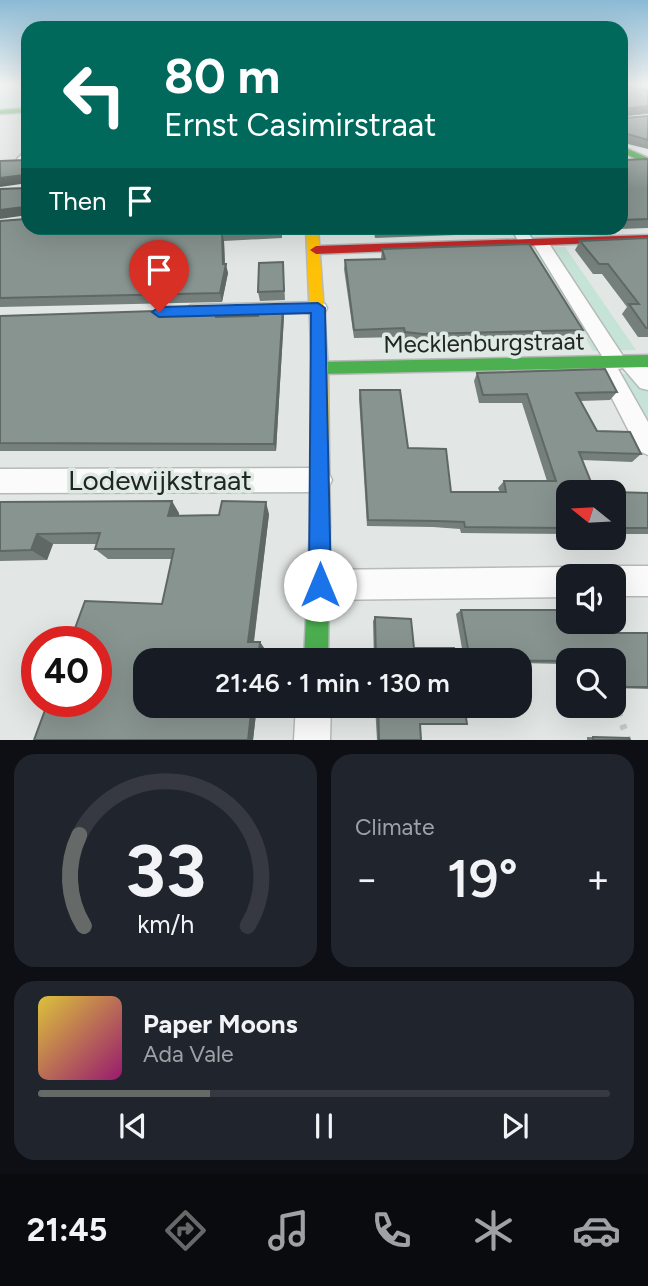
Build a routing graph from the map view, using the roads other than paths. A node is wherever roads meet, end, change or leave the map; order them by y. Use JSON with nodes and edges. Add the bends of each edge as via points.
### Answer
{"nodes":[{"id":1,"x":628,"y":139,"type":"edge"},
{"id":2,"x":628,"y":151,"type":"edge"},
{"id":3,"x":646,"y":155,"type":"edge"},
{"id":4,"x":628,"y":161,"type":"edge"},
{"id":5,"x":313,"y":235,"type":"edge"},
{"id":6,"x":526,"y":235,"type":"edge"},
{"id":7,"x":648,"y":238,"type":"edge"},
{"id":8,"x":534,"y":242,"type":"junction"},
{"id":9,"x":316,"y":250,"type":"junction"},
{"id":10,"x":318,"y":308,"type":"junction"},
{"id":11,"x":166,"y":312,"type":"edge"},
{"id":12,"x":624,"y":362,"type":"edge"},
{"id":13,"x":320,"y":368,"type":"junction"},
{"id":14,"x":648,"y":382,"type":"edge"},
{"id":15,"x":648,"y":444,"type":"edge"},
{"id":16,"x":319,"y":480,"type":"junction"},
{"id":17,"x":0,"y":481,"type":"edge"},
{"id":18,"x":626,"y":581,"type":"edge"},
{"id":19,"x":648,"y":581,"type":"edge"},
{"id":20,"x":556,"y":582,"type":"edge"},
{"id":21,"x":320,"y":585,"type":"junction"},
{"id":22,"x":317,"y":648,"type":"edge"},
{"id":23,"x":313,"y":718,"type":"edge"},
{"id":24,"x":312,"y":740,"type":"edge"}],
"edges":[{"from":1,"to":3,"type":"street"},
{"from":2,"to":3,"type":"street"},
{"from":3,"to":4,"type":"street"},
{"from":5,"to":9,"type":"street"},
{"from":6,"to":8,"type":"street"},
{"from":7,"to":8,"type":"street"},
{"from":8,"to":9,"type":"street"},
{"from":8,"to":12,"type":"street"},
{"from":9,"to":10,"type":"street"},
{"from":10,"to":11,"type":"street"},
{"from":10,"to":13,"type":"street"},
{"from":12,"to":13,"type":"street","name":"Mecklenburgstraat"},
{"from":12,"to":14,"type":"street"},
{"from":12,"to":15,"type":"street"},
{"from":13,"to":16,"type":"street"},
{"from":16,"to":17,"type":"street","name":"Lodewijkstraat"},
{"from":16,"to":21,"type":"street"},
{"from":18,"to":19,"type":"street"},
{"from":20,"to":21,"type":"street"},
{"from":21,"to":22,"type":"street"},
{"from":23,"to":24,"type":"street"}]}
